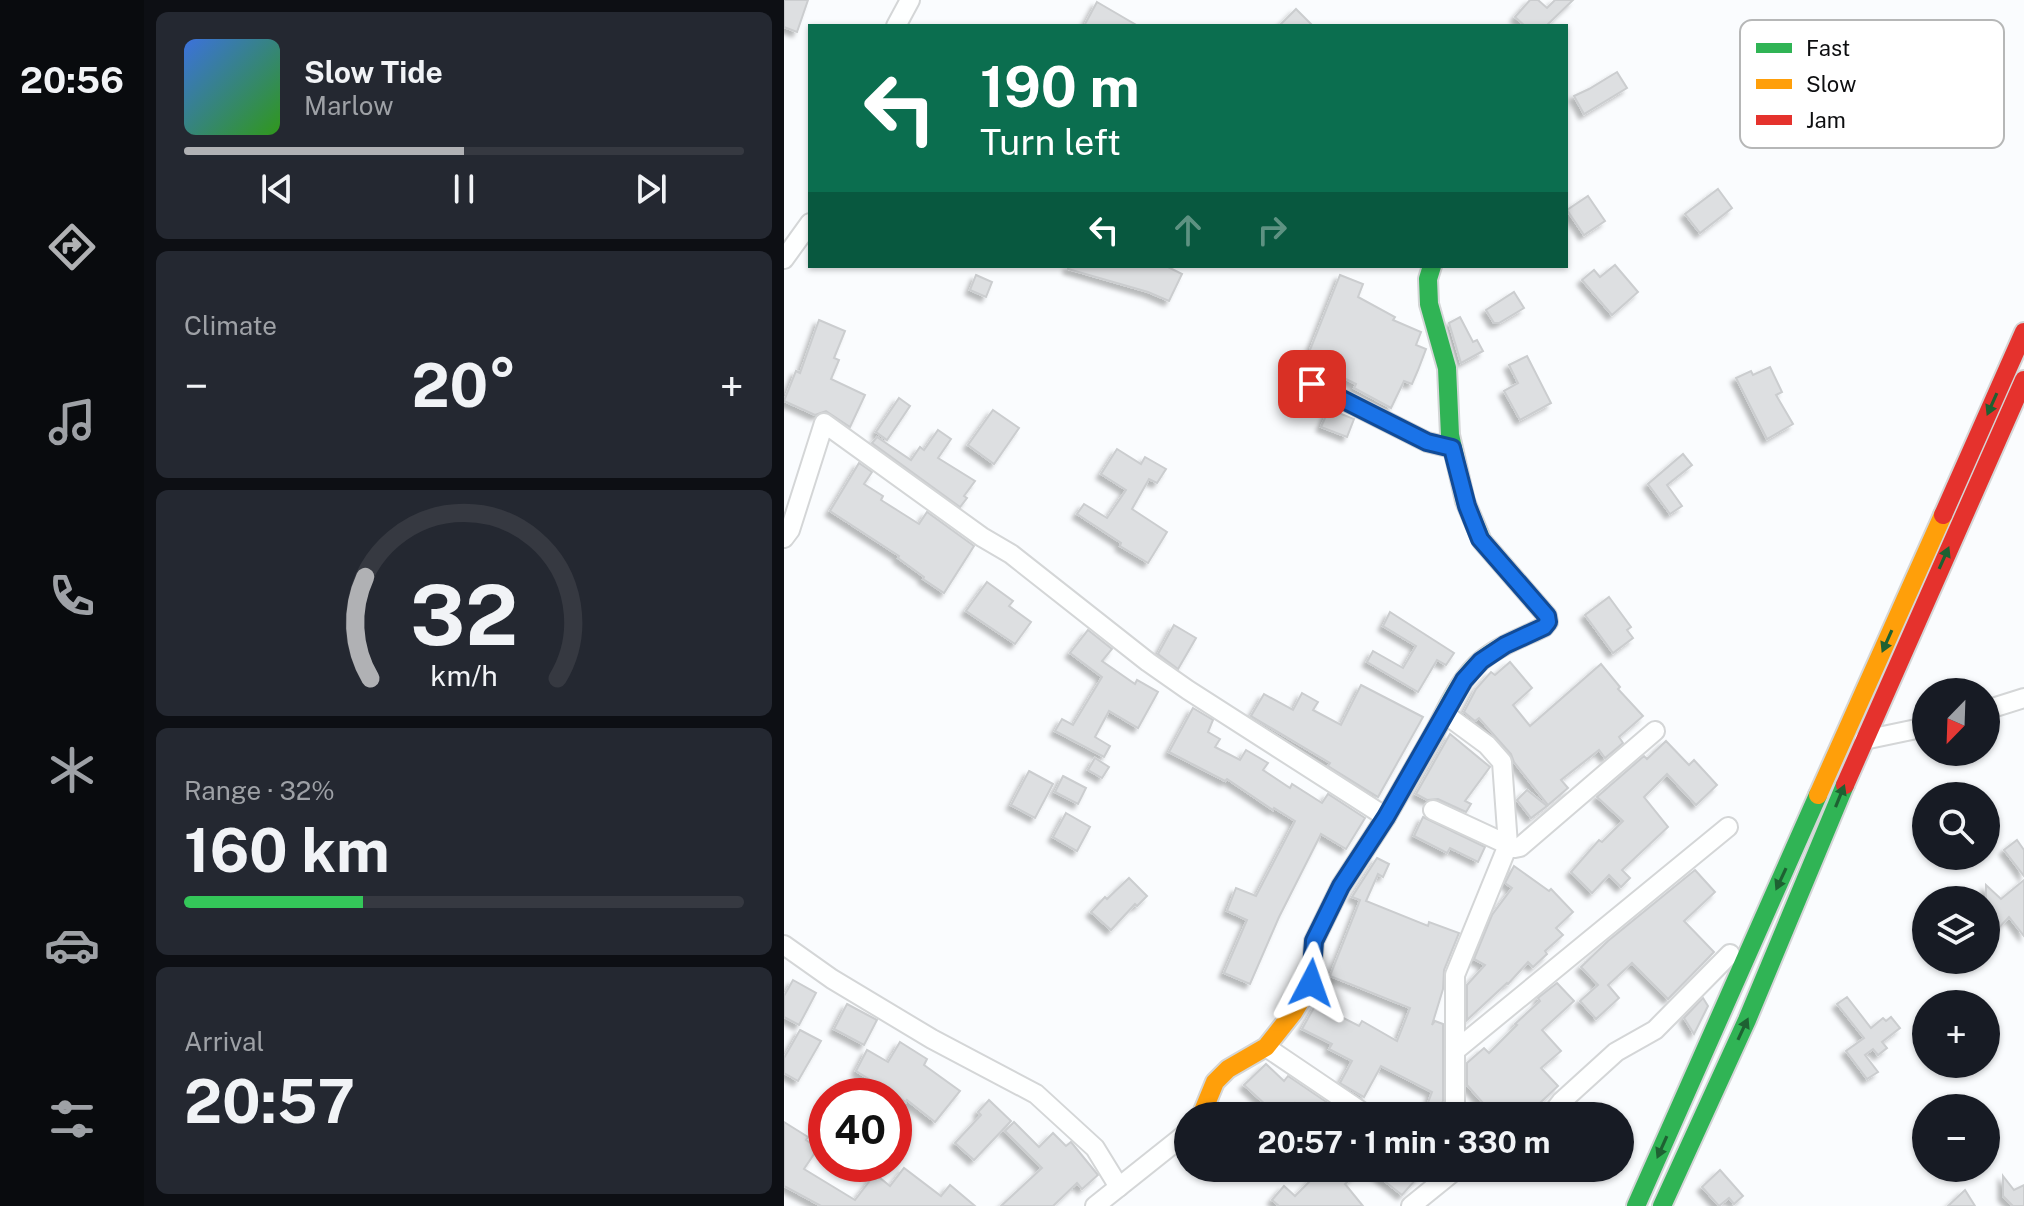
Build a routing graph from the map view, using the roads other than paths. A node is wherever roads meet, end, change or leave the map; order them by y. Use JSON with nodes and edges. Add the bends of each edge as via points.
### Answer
{"nodes":[{"id":1,"x":910,"y":0,"type":"edge"},
{"id":2,"x":897,"y":24,"type":"edge"},
{"id":3,"x":808,"y":226,"type":"edge"},
{"id":4,"x":784,"y":259,"type":"edge"},
{"id":5,"x":1431,"y":268,"type":"edge"},
{"id":6,"x":2024,"y":332,"type":"edge"},
{"id":7,"x":2024,"y":380,"type":"edge"},
{"id":8,"x":1312,"y":384,"type":"dead end"},
{"id":9,"x":1452,"y":448,"type":"junction"},
{"id":10,"x":784,"y":538,"type":"edge"},
{"id":11,"x":2024,"y":698,"type":"edge"},
{"id":12,"x":2000,"y":706,"type":"edge"},
{"id":13,"x":1445,"y":714,"type":"junction"},
{"id":14,"x":1912,"y":730,"type":"edge"},
{"id":15,"x":1655,"y":731,"type":"dead end"},
{"id":16,"x":1864,"y":740,"type":"junction"},
{"id":17,"x":1433,"y":810,"type":"dead end"},
{"id":18,"x":1386,"y":817,"type":"junction"},
{"id":19,"x":1728,"y":827,"type":"dead end"},
{"id":20,"x":1508,"y":845,"type":"junction"},
{"id":21,"x":784,"y":945,"type":"edge"},
{"id":22,"x":1730,"y":954,"type":"dead end"},
{"id":23,"x":1266,"y":1047,"type":"junction"},
{"id":24,"x":1456,"y":1050,"type":"junction"},
{"id":25,"x":1207,"y":1102,"type":"edge"},
{"id":26,"x":1347,"y":1102,"type":"edge"},
{"id":27,"x":1455,"y":1102,"type":"edge"},
{"id":28,"x":1561,"y":1102,"type":"edge"},
{"id":29,"x":1174,"y":1143,"type":"edge"},
{"id":30,"x":1438,"y":1182,"type":"edge"},
{"id":31,"x":1119,"y":1187,"type":"junction"},
{"id":32,"x":1095,"y":1206,"type":"edge"},
{"id":33,"x":1411,"y":1206,"type":"edge"},
{"id":34,"x":1636,"y":1206,"type":"edge"},
{"id":35,"x":1662,"y":1206,"type":"edge"}],
"edges":[{"from":1,"to":2,"type":"street"},
{"from":3,"to":4,"type":"street"},
{"from":5,"to":9,"type":"main road","via":[[1428,298],[1447,367]]},
{"from":6,"to":34,"type":"main road","one_way":true},
{"from":16,"to":7,"type":"main road","one_way":true},
{"from":8,"to":9,"type":"street","via":[[1427,442]]},
{"from":9,"to":13,"type":"main road","via":[[1480,539],[1548,622],[1472,669]]},
{"from":10,"to":18,"type":"street","via":[[824,423],[1011,554],[1148,662]]},
{"from":11,"to":12,"type":"street"},
{"from":13,"to":18,"type":"main road"},
{"from":13,"to":20,"type":"street","via":[[1502,762]]},
{"from":14,"to":16,"type":"street"},
{"from":15,"to":20,"type":"street","via":[[1524,845]]},
{"from":35,"to":16,"type":"main road","one_way":true},
{"from":17,"to":20,"type":"street"},
{"from":18,"to":23,"type":"main road","via":[[1341,886],[1314,941],[1311,983]]},
{"from":19,"to":24,"type":"street"},
{"from":20,"to":24,"type":"street","via":[[1455,975]]},
{"from":21,"to":31,"type":"street","via":[[932,1039],[1048,1102],[1095,1148]]},
{"from":22,"to":28,"type":"street","via":[[1655,1030],[1616,1052]]},
{"from":23,"to":25,"type":"main road","via":[[1228,1069]]},
{"from":23,"to":26,"type":"street"},
{"from":24,"to":27,"type":"street"},
{"from":29,"to":31,"type":"street"},
{"from":30,"to":33,"type":"street"},
{"from":31,"to":32,"type":"street"}]}
